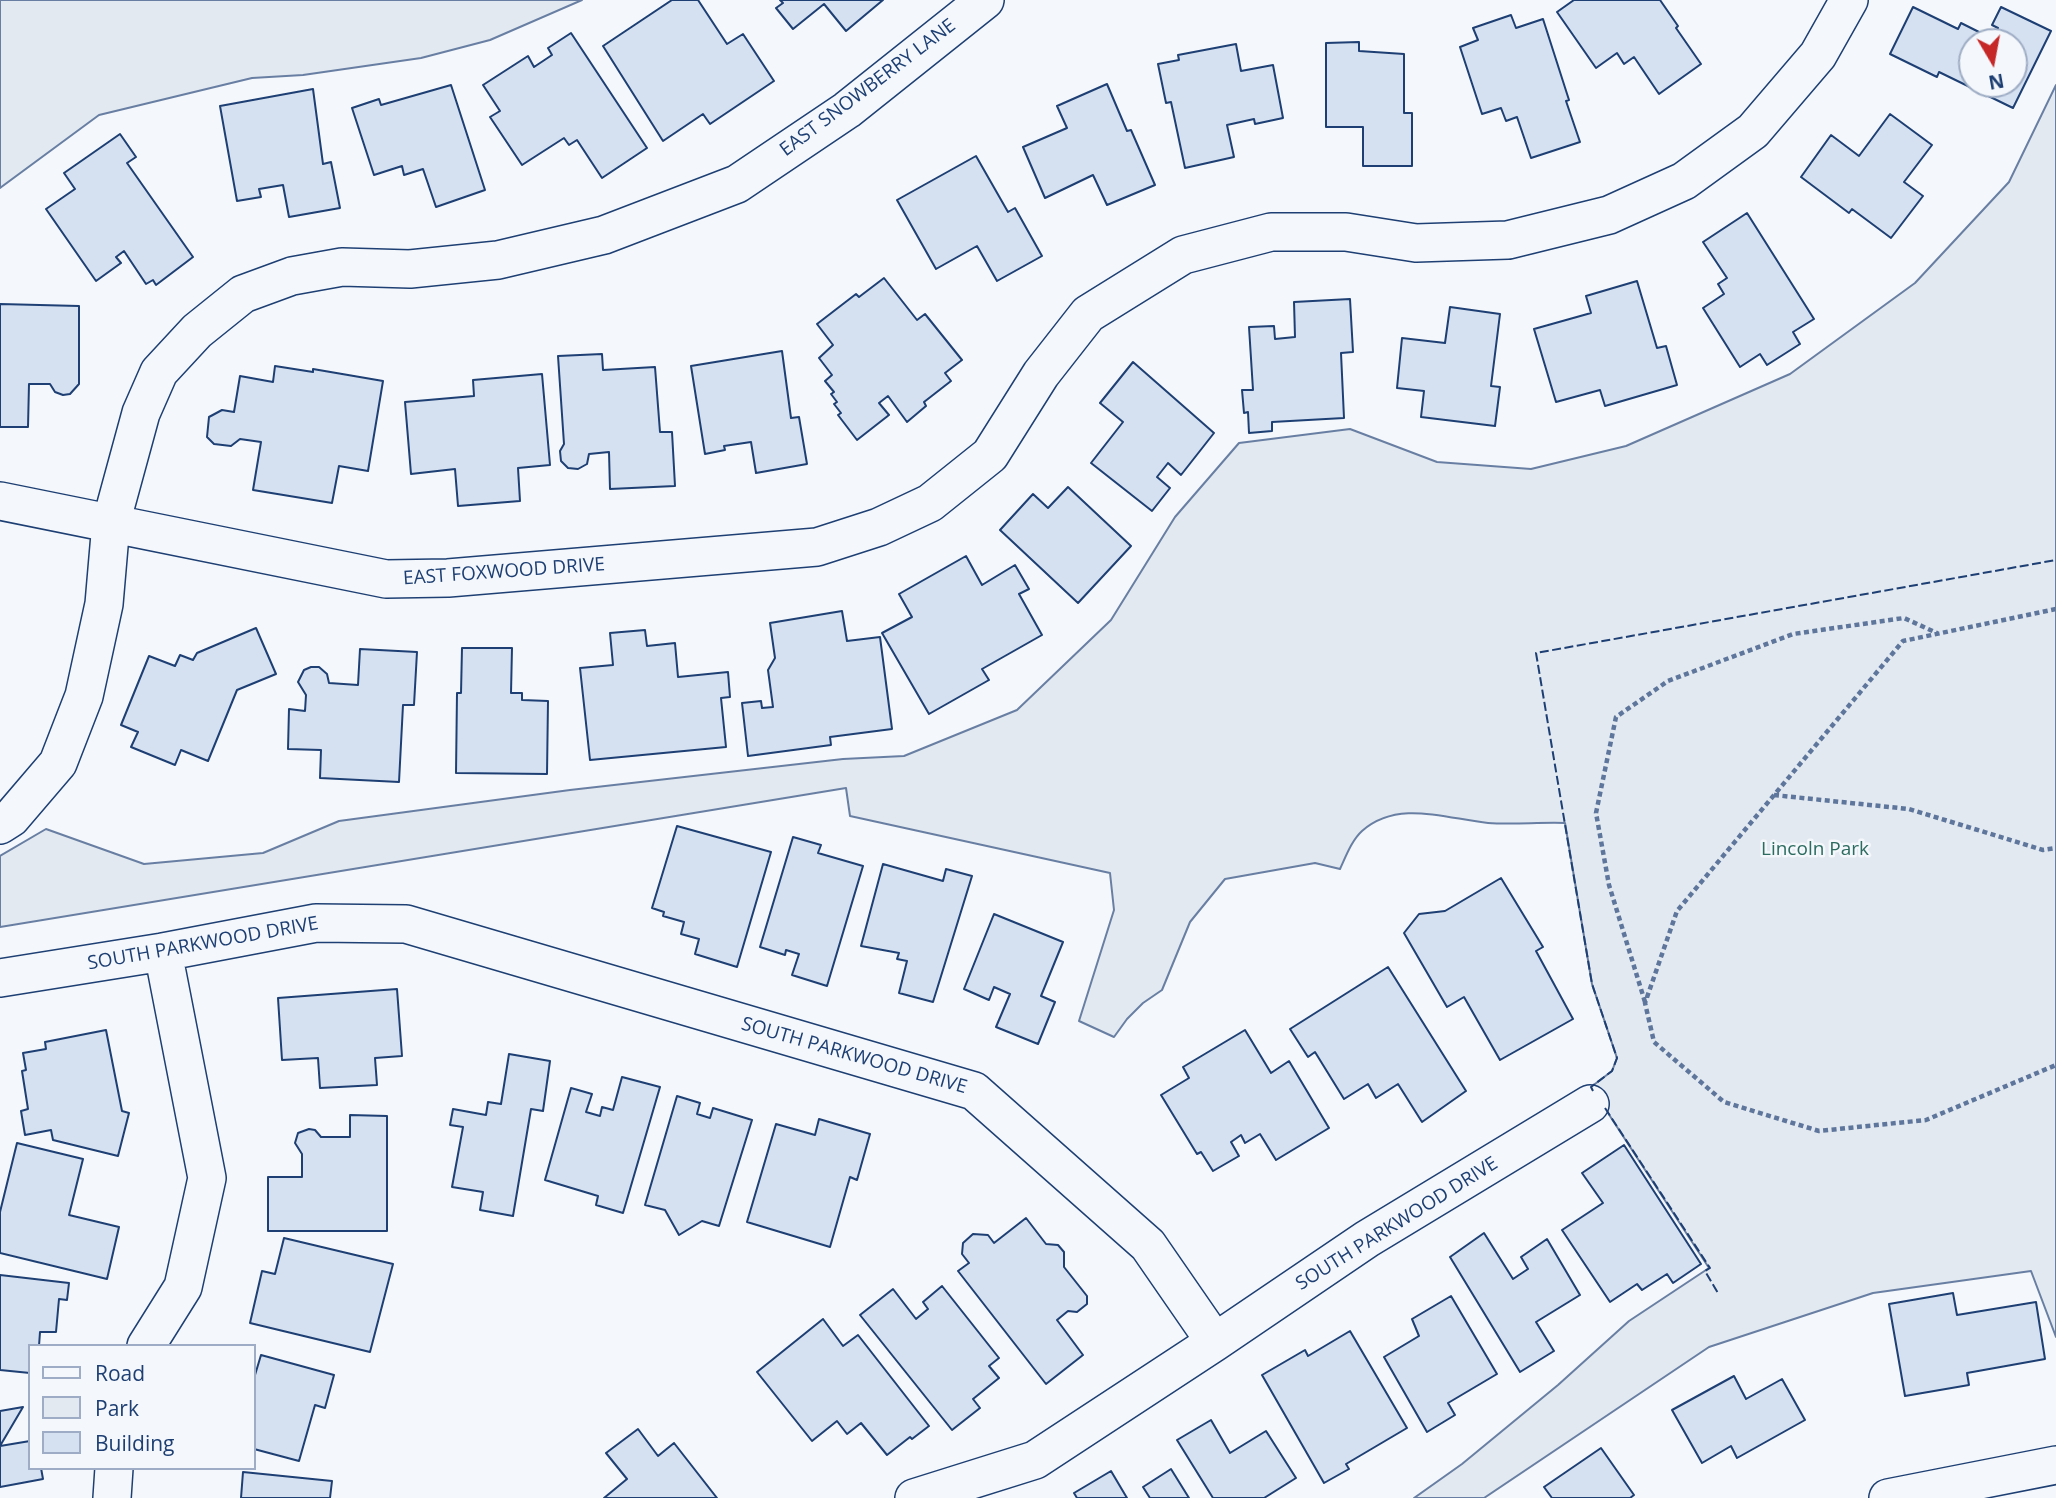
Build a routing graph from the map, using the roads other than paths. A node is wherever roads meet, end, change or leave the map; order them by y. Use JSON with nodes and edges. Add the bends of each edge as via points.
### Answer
{"nodes":[{"id":1,"x":985,"y":0,"type":"edge"},
{"id":2,"x":1849,"y":0,"type":"edge"},
{"id":3,"x":0,"y":501,"type":"edge"},
{"id":4,"x":111,"y":523,"type":"junction"},
{"id":5,"x":0,"y":825,"type":"edge"},
{"id":6,"x":163,"y":952,"type":"junction"},
{"id":7,"x":0,"y":978,"type":"edge"},
{"id":8,"x":1590,"y":1104,"type":"dead end"},
{"id":9,"x":1215,"y":1342,"type":"junction"},
{"id":10,"x":147,"y":1344,"type":"edge"},
{"id":11,"x":2056,"y":1465,"type":"edge"},
{"id":12,"x":114,"y":1470,"type":"edge"},
{"id":13,"x":112,"y":1498,"type":"edge"},
{"id":14,"x":914,"y":1498,"type":"edge"},
{"id":15,"x":1888,"y":1498,"type":"edge"}],
"edges":[{"from":1,"to":4,"type":"street","name":"EAST SNOWBERRY LANE","via":[[847,110],[737,184],[604,235],[498,260],[410,269],[342,267],[292,275],[243,294],[197,331],[159,372],[141,413]]},
{"from":2,"to":4,"type":"street","name":"EAST FOXWOOD DRIVE","via":[[1818,55],[1753,131],[1684,181],[1609,215],[1508,240],[1416,243],[1346,232],[1271,232],[1183,254],[1088,314],[1041,374],[990,455],[930,503],[879,527],[817,547],[448,578],[386,579]]},
{"from":3,"to":4,"type":"street","name":"EAST FOXWOOD DRIVE"},
{"from":4,"to":5,"type":"street","name":"EAST SNOWBERRY LANE","via":[[104,604],[84,696],[58,763]]},
{"from":6,"to":7,"type":"street","name":"SOUTH PARKWOOD DRIVE"},
{"from":6,"to":9,"type":"street","name":"SOUTH PARKWOOD DRIVE","via":[[316,923],[406,924],[974,1091],[1148,1245]]},
{"from":6,"to":10,"type":"street","via":[[207,1178],[183,1287]]},
{"from":8,"to":9,"type":"street","name":"SOUTH PARKWOOD DRIVE","via":[[1367,1239]]},
{"from":9,"to":14,"type":"street","via":[[1035,1460]]},
{"from":11,"to":15,"type":"street"},
{"from":12,"to":13,"type":"street"}]}
